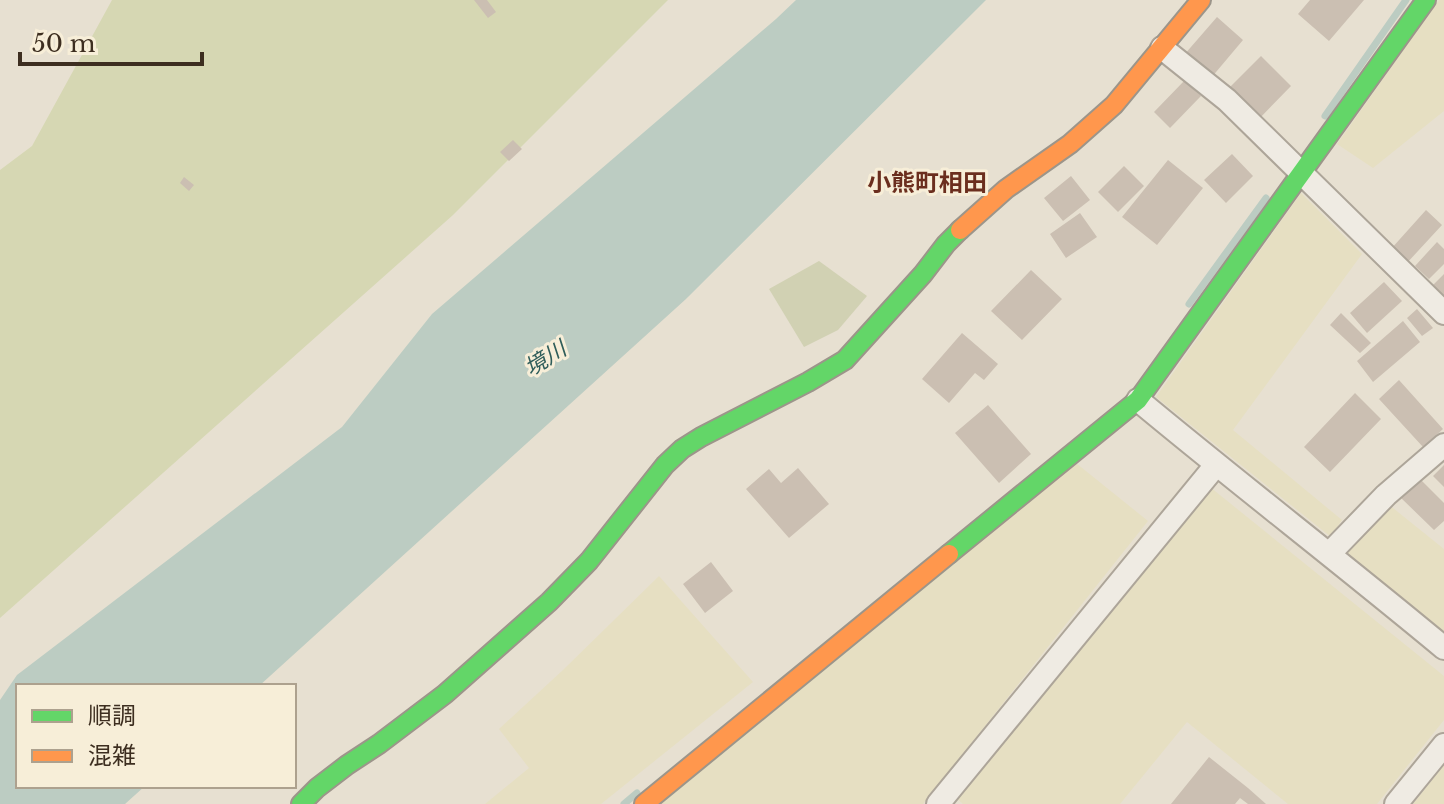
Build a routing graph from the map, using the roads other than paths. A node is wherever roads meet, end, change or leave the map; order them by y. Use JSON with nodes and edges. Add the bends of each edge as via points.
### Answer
{"nodes":[{"id":1,"x":1201,"y":0,"type":"edge"},
{"id":2,"x":1426,"y":0,"type":"edge"},
{"id":3,"x":1162,"y":48,"type":"junction"},
{"id":4,"x":1294,"y":166,"type":"junction"},
{"id":5,"x":1444,"y":313,"type":"edge"},
{"id":6,"x":1138,"y":400,"type":"junction"},
{"id":7,"x":1444,"y":445,"type":"edge"},
{"id":8,"x":1216,"y":465,"type":"junction"},
{"id":9,"x":1330,"y":553,"type":"junction"},
{"id":10,"x":1444,"y":648,"type":"edge"},
{"id":11,"x":1444,"y":745,"type":"edge"},
{"id":12,"x":301,"y":804,"type":"edge"},
{"id":13,"x":644,"y":804,"type":"edge"},
{"id":14,"x":938,"y":804,"type":"edge"},
{"id":15,"x":1396,"y":804,"type":"edge"}],
"edges":[{"from":1,"to":3,"type":"street"},
{"from":2,"to":4,"type":"street"},
{"from":3,"to":4,"type":"street","via":[[1227,100]]},
{"from":3,"to":12,"type":"street","via":[[1114,105],[971,218],[845,360],[682,449],[549,602],[445,694]]},
{"from":4,"to":5,"type":"street"},
{"from":4,"to":6,"type":"street"},
{"from":6,"to":8,"type":"street"},
{"from":6,"to":13,"type":"street"},
{"from":7,"to":9,"type":"street"},
{"from":8,"to":9,"type":"street"},
{"from":8,"to":14,"type":"street"},
{"from":9,"to":10,"type":"street"},
{"from":11,"to":15,"type":"street"}]}
